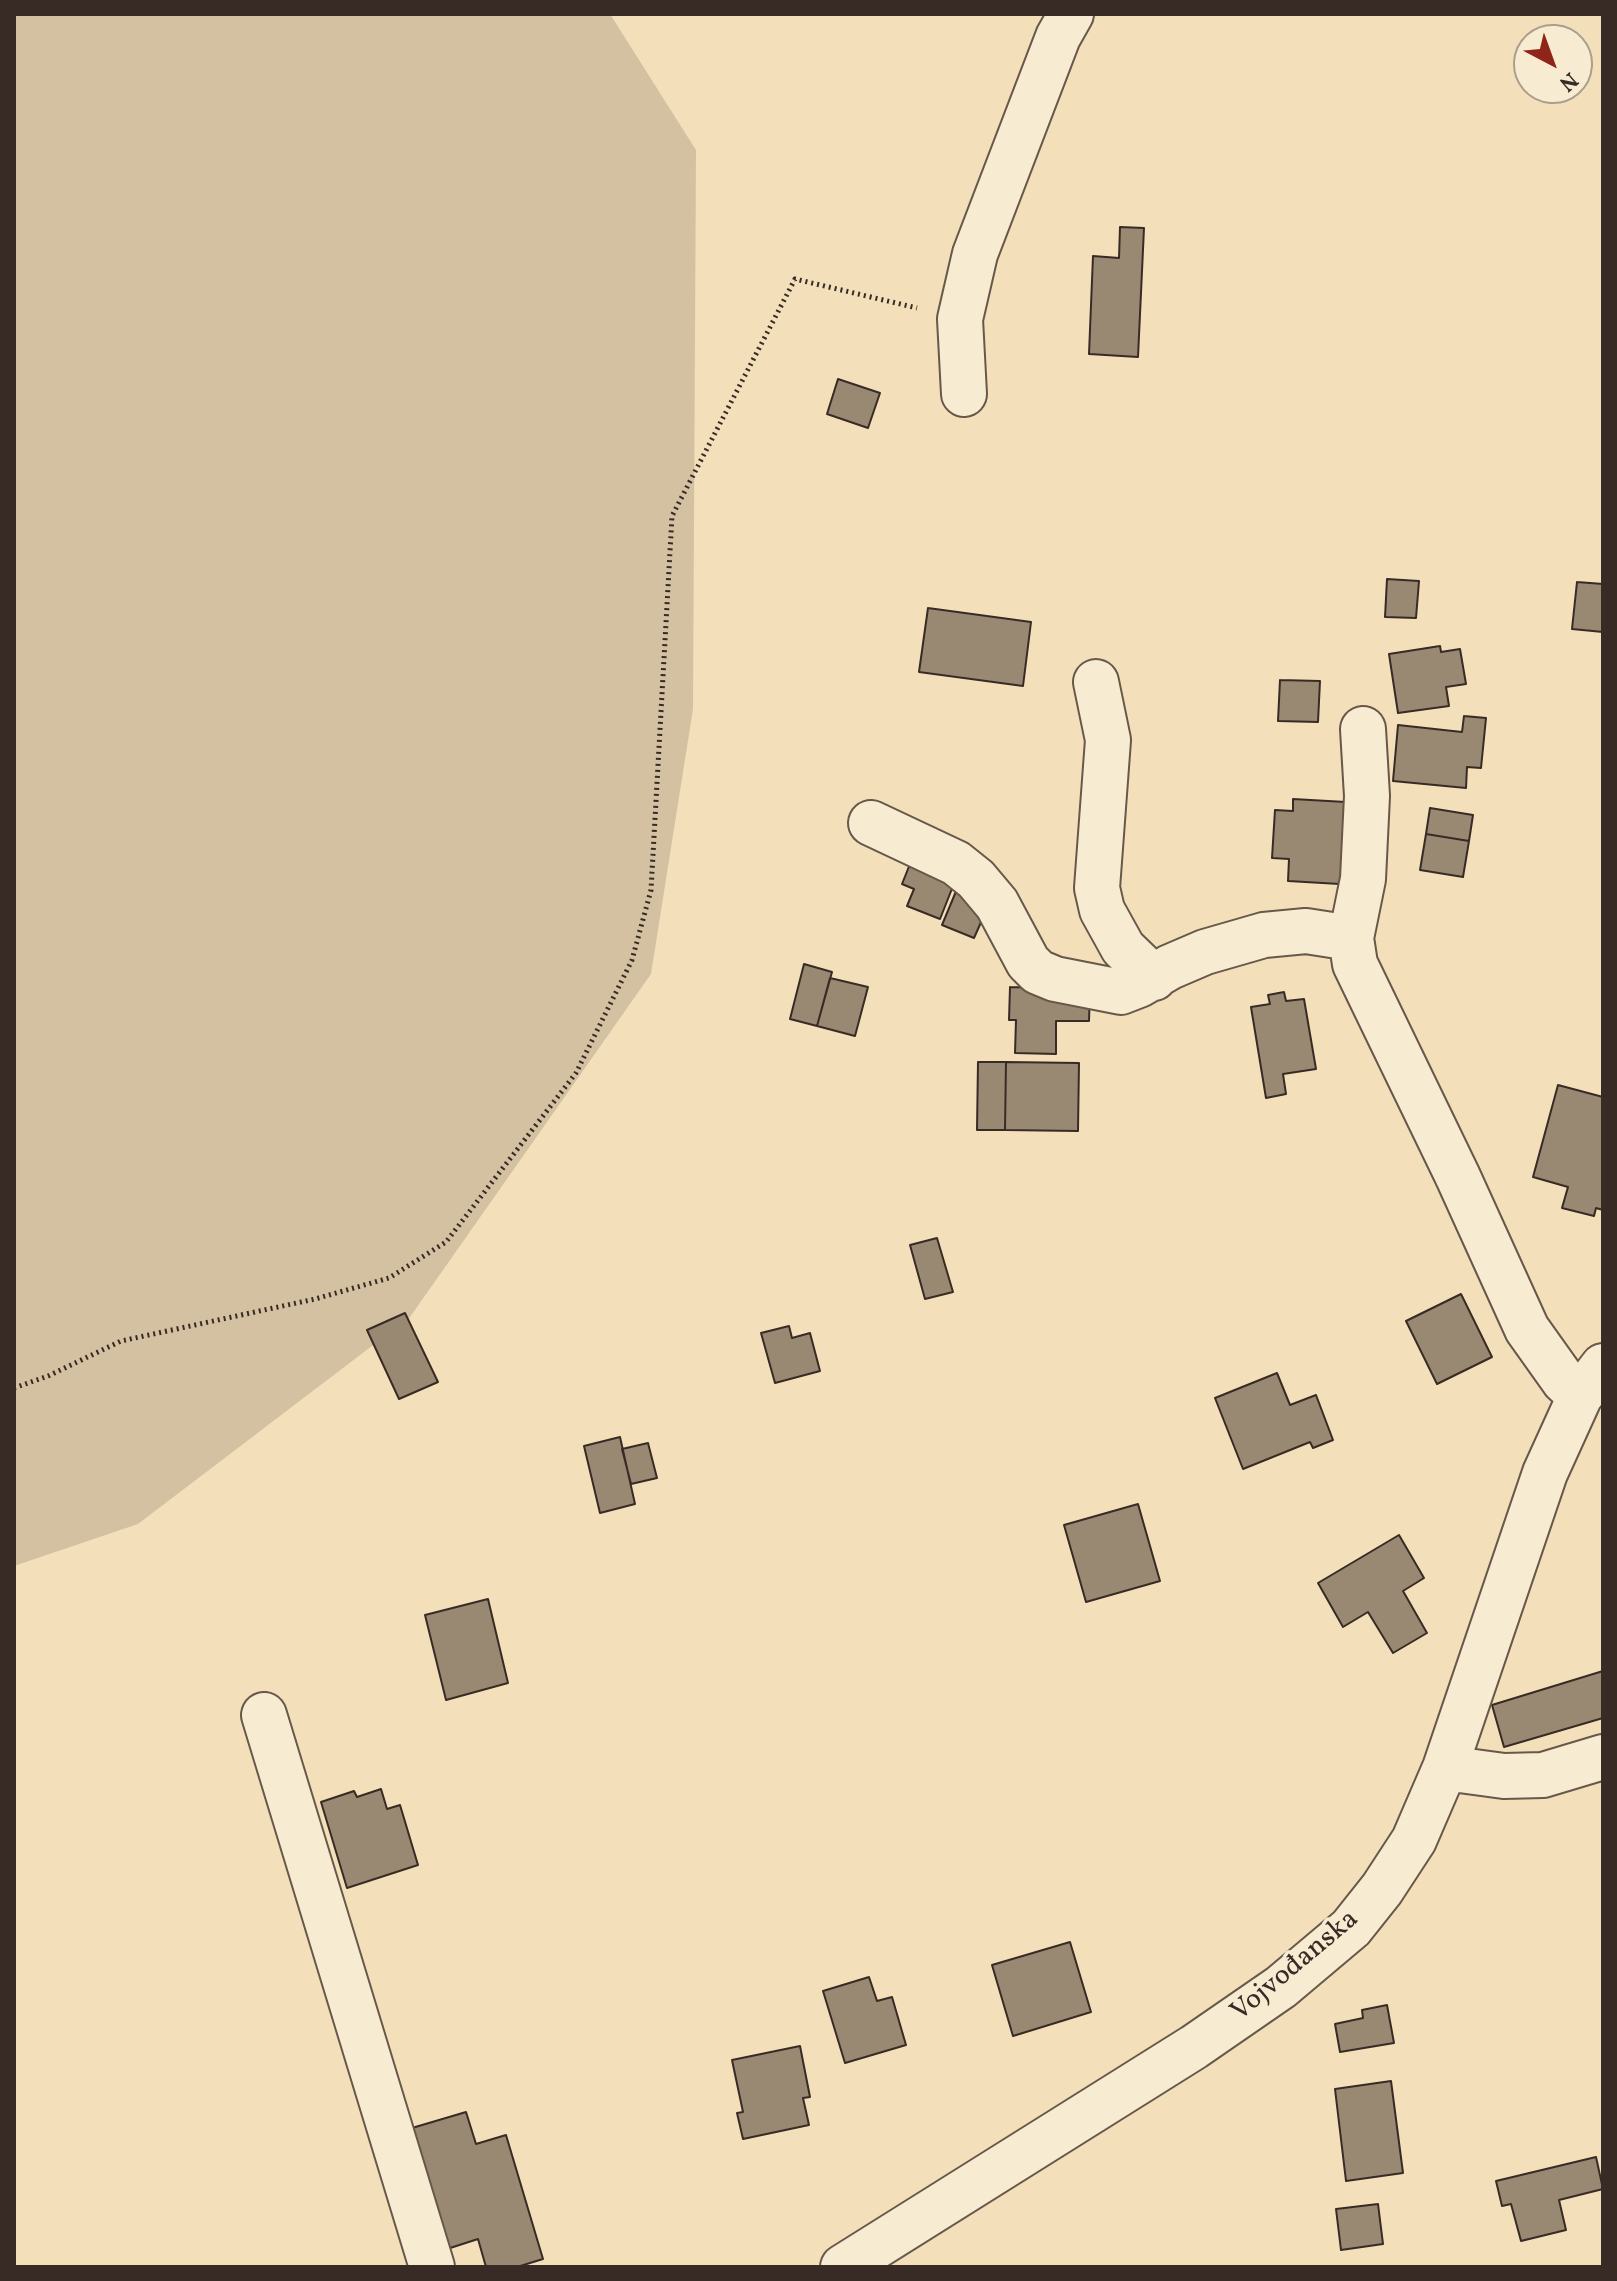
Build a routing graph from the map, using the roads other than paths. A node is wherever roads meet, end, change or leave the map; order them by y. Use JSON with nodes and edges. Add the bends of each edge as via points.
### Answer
{"nodes":[{"id":1,"x":1071,"y":14,"type":"edge"},
{"id":2,"x":964,"y":394,"type":"dead end"},
{"id":3,"x":1096,"y":682,"type":"dead end"},
{"id":4,"x":1363,"y":729,"type":"dead end"},
{"id":5,"x":871,"y":823,"type":"dead end"},
{"id":6,"x":1351,"y":938,"type":"junction"},
{"id":7,"x":1154,"y":978,"type":"junction"},
{"id":8,"x":1592,"y":1381,"type":"edge"},
{"id":9,"x":264,"y":1715,"type":"dead end"},
{"id":10,"x":1603,"y":1757,"type":"edge"},
{"id":11,"x":1445,"y":1768,"type":"junction"},
{"id":12,"x":432,"y":2267,"type":"edge"},
{"id":13,"x":843,"y":2267,"type":"edge"}],
"edges":[{"from":1,"to":2,"type":"street","via":[[975,254],[960,319]]},
{"from":3,"to":7,"type":"street","via":[[1108,740],[1097,888],[1102,910],[1123,948]]},
{"from":4,"to":6,"type":"street","via":[[1363,879]]},
{"from":5,"to":7,"type":"street","via":[[956,863],[976,879],[1038,972],[1121,992]]},
{"from":6,"to":7,"type":"street","via":[[1306,931],[1264,935],[1205,952]]},
{"from":6,"to":8,"type":"street","via":[[1355,964],[1527,1329],[1564,1381]]},
{"from":8,"to":11,"type":"street","name":"Vojvođanska","via":[[1545,1473]]},
{"from":9,"to":12,"type":"street"},
{"from":10,"to":11,"type":"street","via":[[1543,1775]]},
{"from":11,"to":13,"type":"street","name":"Vojvođanska","via":[[1414,1840],[1382,1889],[1351,1928],[1281,1987]]}]}
